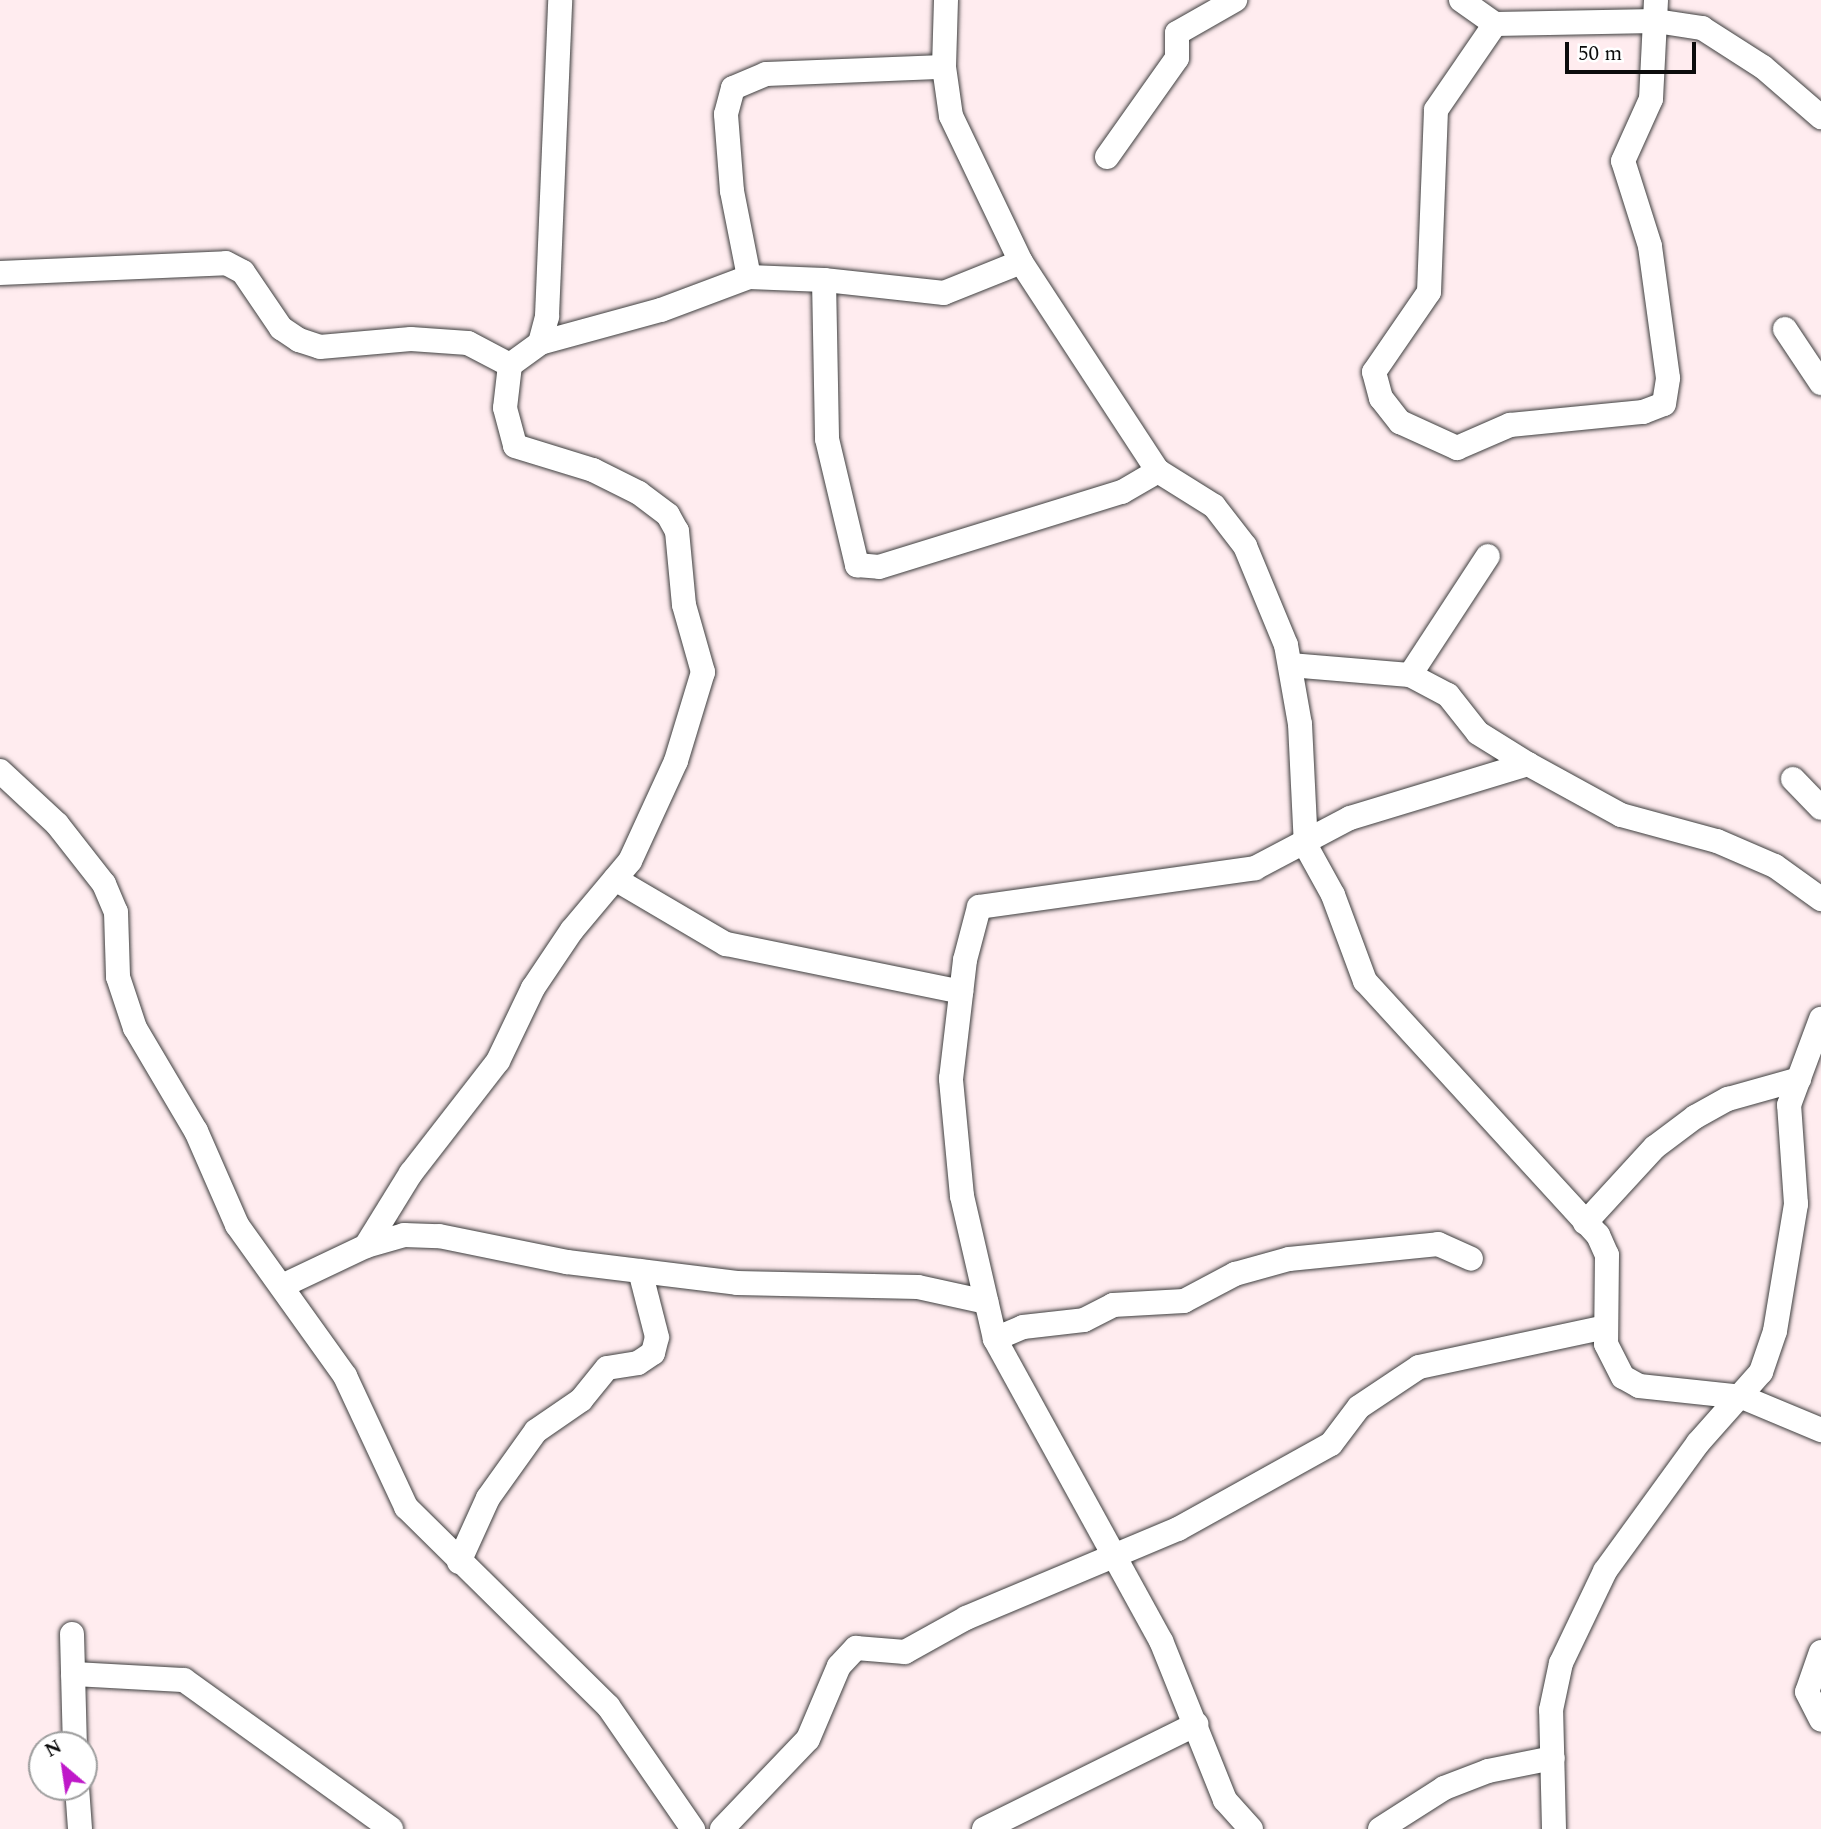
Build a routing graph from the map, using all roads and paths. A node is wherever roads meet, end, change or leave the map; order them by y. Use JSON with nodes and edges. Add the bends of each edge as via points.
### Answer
{"nodes":[{"id":1,"x":559,"y":0,"type":"edge"},
{"id":2,"x":946,"y":0,"type":"edge"},
{"id":3,"x":1235,"y":0,"type":"edge"},
{"id":4,"x":1461,"y":0,"type":"edge"},
{"id":5,"x":1656,"y":10,"type":"edge"},
{"id":6,"x":1495,"y":24,"type":"junction"},
{"id":7,"x":944,"y":67,"type":"junction"},
{"id":8,"x":1821,"y":117,"type":"edge"},
{"id":9,"x":1107,"y":157,"type":"dead end"},
{"id":10,"x":1021,"y":262,"type":"junction"},
{"id":11,"x":0,"y":273,"type":"edge"},
{"id":12,"x":749,"y":277,"type":"junction"},
{"id":13,"x":824,"y":280,"type":"junction"},
{"id":14,"x":1785,"y":329,"type":"dead end"},
{"id":15,"x":540,"y":343,"type":"junction"},
{"id":16,"x":510,"y":365,"type":"junction"},
{"id":17,"x":1821,"y":383,"type":"edge"},
{"id":18,"x":1158,"y":471,"type":"junction"},
{"id":19,"x":1488,"y":556,"type":"dead end"},
{"id":20,"x":1290,"y":666,"type":"junction"},
{"id":21,"x":1410,"y":674,"type":"junction"},
{"id":22,"x":1528,"y":764,"type":"junction"},
{"id":23,"x":0,"y":771,"type":"edge"},
{"id":24,"x":1793,"y":779,"type":"dead end"},
{"id":25,"x":1821,"y":808,"type":"edge"},
{"id":26,"x":1306,"y":846,"type":"junction"},
{"id":27,"x":615,"y":879,"type":"junction"},
{"id":28,"x":1821,"y":899,"type":"edge"},
{"id":29,"x":961,"y":992,"type":"junction"},
{"id":30,"x":1821,"y":1019,"type":"edge"},
{"id":31,"x":1799,"y":1080,"type":"junction"},
{"id":32,"x":1586,"y":1223,"type":"junction"},
{"id":33,"x":366,"y":1246,"type":"junction"},
{"id":34,"x":1471,"y":1259,"type":"dead end"},
{"id":35,"x":640,"y":1271,"type":"junction"},
{"id":36,"x":284,"y":1285,"type":"junction"},
{"id":37,"x":986,"y":1302,"type":"junction"},
{"id":38,"x":1605,"y":1327,"type":"junction"},
{"id":39,"x":995,"y":1339,"type":"junction"},
{"id":40,"x":1742,"y":1397,"type":"junction"},
{"id":41,"x":1821,"y":1430,"type":"edge"},
{"id":42,"x":1113,"y":1561,"type":"junction"},
{"id":43,"x":459,"y":1562,"type":"junction"},
{"id":44,"x":72,"y":1634,"type":"dead end"},
{"id":45,"x":1821,"y":1652,"type":"edge"},
{"id":46,"x":73,"y":1674,"type":"junction"},
{"id":47,"x":1821,"y":1720,"type":"edge"},
{"id":48,"x":1196,"y":1724,"type":"junction"},
{"id":49,"x":75,"y":1731,"type":"edge"},
{"id":50,"x":1553,"y":1759,"type":"junction"},
{"id":51,"x":78,"y":1801,"type":"edge"},
{"id":52,"x":80,"y":1829,"type":"edge"},
{"id":53,"x":391,"y":1829,"type":"edge"},
{"id":54,"x":693,"y":1829,"type":"edge"},
{"id":55,"x":722,"y":1829,"type":"edge"},
{"id":56,"x":984,"y":1829,"type":"edge"},
{"id":57,"x":1251,"y":1829,"type":"edge"},
{"id":58,"x":1380,"y":1829,"type":"edge"},
{"id":59,"x":1554,"y":1829,"type":"edge"}],
"edges":[{"from":1,"to":15,"type":"street","via":[[547,316]]},
{"from":2,"to":7,"type":"street"},
{"from":3,"to":9,"type":"street","via":[[1177,33],[1177,58]]},
{"from":4,"to":6,"type":"street"},
{"from":5,"to":6,"type":"street"},
{"from":5,"to":6,"type":"street","via":[[1651,99],[1623,161],[1650,246],[1668,378],[1664,404],[1643,412],[1510,425],[1457,449],[1401,422],[1381,398],[1374,372],[1429,292],[1436,110]]},
{"from":5,"to":8,"type":"street","via":[[1702,28],[1763,67]]},
{"from":7,"to":10,"type":"street","via":[[962,149]]},
{"from":7,"to":12,"type":"street","via":[[766,74],[733,88],[726,114],[732,191]]},
{"from":10,"to":13,"type":"street","via":[[944,293]]},
{"from":10,"to":18,"type":"street"},
{"from":11,"to":16,"type":"street","via":[[226,263],[243,272],[281,328],[299,340],[320,347],[411,339],[468,343]]},
{"from":12,"to":13,"type":"street"},
{"from":12,"to":15,"type":"street","via":[[662,310]]},
{"from":13,"to":18,"type":"street","via":[[827,439],[857,565],[878,567],[1086,504]]},
{"from":14,"to":17,"type":"street"},
{"from":15,"to":16,"type":"street"},
{"from":16,"to":27,"type":"street","via":[[505,408],[515,446],[593,470],[639,493],[668,515],[677,531],[684,605],[703,672],[676,761],[630,861]]},
{"from":18,"to":20,"type":"street","via":[[1229,521],[1245,546]]},
{"from":19,"to":21,"type":"street"},
{"from":20,"to":21,"type":"street"},
{"from":20,"to":26,"type":"street","via":[[1300,724]]},
{"from":21,"to":22,"type":"street","via":[[1448,695],[1478,733]]},
{"from":22,"to":26,"type":"street","via":[[1350,818]]},
{"from":22,"to":28,"type":"street","via":[[1621,815],[1717,841],[1775,866]]},
{"from":23,"to":36,"type":"street","via":[[57,824],[104,884],[116,912],[118,978],[135,1028],[196,1131],[237,1226]]},
{"from":24,"to":25,"type":"street"},
{"from":26,"to":29,"type":"street","via":[[1255,868],[989,902],[970,927]]},
{"from":26,"to":32,"type":"street","via":[[1333,895],[1365,981]]},
{"from":27,"to":29,"type":"street","via":[[726,944]]},
{"from":27,"to":33,"type":"street","via":[[572,930],[534,988],[498,1061],[411,1173]]},
{"from":29,"to":37,"type":"street","via":[[951,1079],[954,1120],[962,1196]]},
{"from":30,"to":31,"type":"street"},
{"from":31,"to":32,"type":"street","via":[[1728,1099],[1695,1116],[1655,1147]]},
{"from":31,"to":40,"type":"street","via":[[1789,1105],[1796,1204],[1775,1331],[1761,1371]]},
{"from":32,"to":38,"type":"street","via":[[1607,1255]]},
{"from":33,"to":35,"type":"street","via":[[404,1236],[439,1236]]},
{"from":33,"to":36,"type":"street"},
{"from":34,"to":39,"type":"street","via":[[1438,1244],[1289,1259],[1235,1274],[1184,1301],[1113,1305],[1084,1320],[1023,1327]]},
{"from":35,"to":37,"type":"street","via":[[790,1287],[918,1287]]},
{"from":35,"to":43,"type":"street","via":[[657,1337],[653,1353],[638,1363],[607,1368],[581,1400],[536,1431],[488,1498]]},
{"from":36,"to":43,"type":"street","via":[[312,1335],[345,1376],[406,1507]]},
{"from":37,"to":39,"type":"street"},
{"from":38,"to":40,"type":"street","via":[[1615,1366],[1631,1381]]},
{"from":38,"to":42,"type":"street","via":[[1419,1367],[1360,1407],[1331,1444]]},
{"from":39,"to":42,"type":"street","via":[[1058,1444]]},
{"from":40,"to":41,"type":"street"},
{"from":40,"to":50,"type":"street","via":[[1698,1443],[1605,1571],[1561,1664],[1550,1710]]},
{"from":42,"to":48,"type":"street","via":[[1161,1641]]},
{"from":42,"to":55,"type":"street","via":[[966,1618],[905,1652],[856,1648],[845,1656],[808,1739]]},
{"from":43,"to":54,"type":"street","via":[[608,1706]]},
{"from":44,"to":46,"type":"street"},
{"from":45,"to":47,"type":"street","via":[[1807,1692]]},
{"from":46,"to":49,"type":"street"},
{"from":46,"to":53,"type":"street","via":[[184,1681]]},
{"from":48,"to":56,"type":"street"},
{"from":48,"to":57,"type":"street","via":[[1225,1800]]},
{"from":50,"to":58,"type":"street","via":[[1488,1771],[1444,1788]]},
{"from":50,"to":59,"type":"street"},
{"from":51,"to":52,"type":"street"}]}
